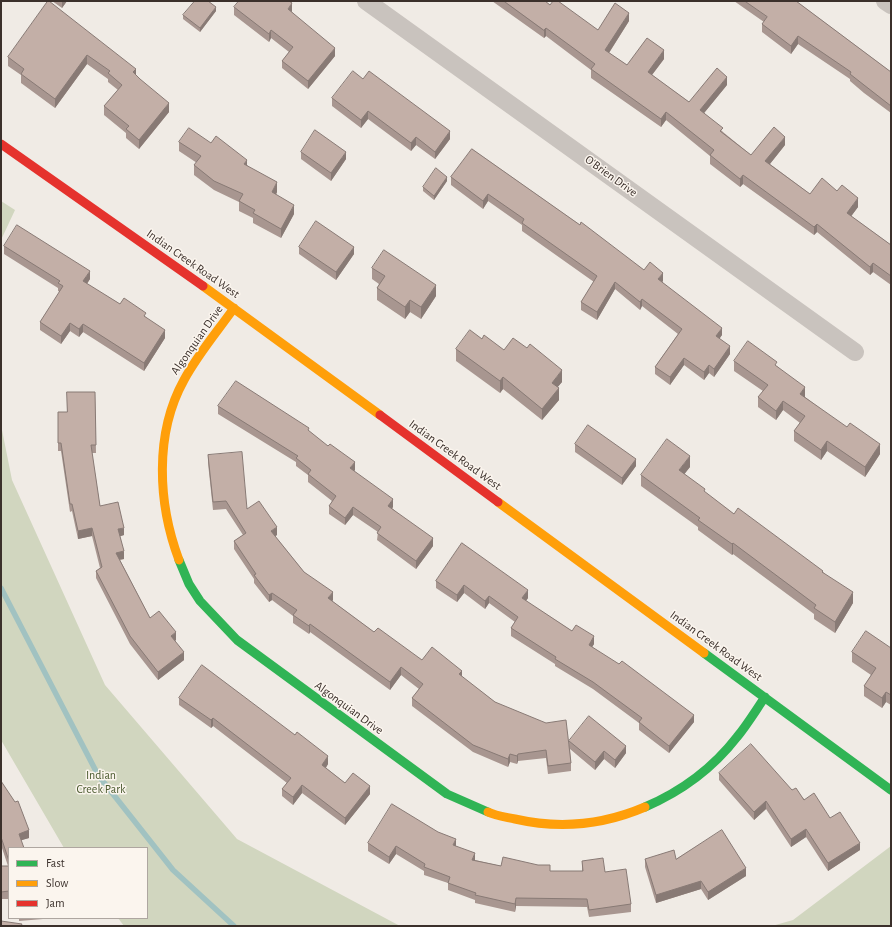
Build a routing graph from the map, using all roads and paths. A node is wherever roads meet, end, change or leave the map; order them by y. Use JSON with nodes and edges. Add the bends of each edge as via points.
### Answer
{"nodes":[{"id":1,"x":366,"y":1,"type":"edge"},
{"id":2,"x":885,"y":1,"type":"edge"},
{"id":3,"x":891,"y":5,"type":"edge"},
{"id":4,"x":1,"y":144,"type":"edge"},
{"id":5,"x":234,"y":308,"type":"junction"},
{"id":6,"x":855,"y":352,"type":"dead end"},
{"id":7,"x":766,"y":697,"type":"junction"},
{"id":8,"x":891,"y":790,"type":"edge"}],
"edges":[{"from":1,"to":6,"type":"street","name":"O'Brien Drive"},
{"from":2,"to":3,"type":"street"},
{"from":4,"to":5,"type":"street","name":"Indian Creek Road West"},
{"from":5,"to":7,"type":"street","name":"Indian Creek Road West"},
{"from":5,"to":7,"type":"street","name":"Algonquian Drive","via":[[185,376],[168,423],[163,460],[163,494],[184,575],[217,620],[237,640],[447,794],[468,806],[493,815],[536,824],[587,824],[630,814],[679,792],[707,770],[728,751],[754,718]]},
{"from":7,"to":8,"type":"street","name":"Indian Creek Road West"}]}
